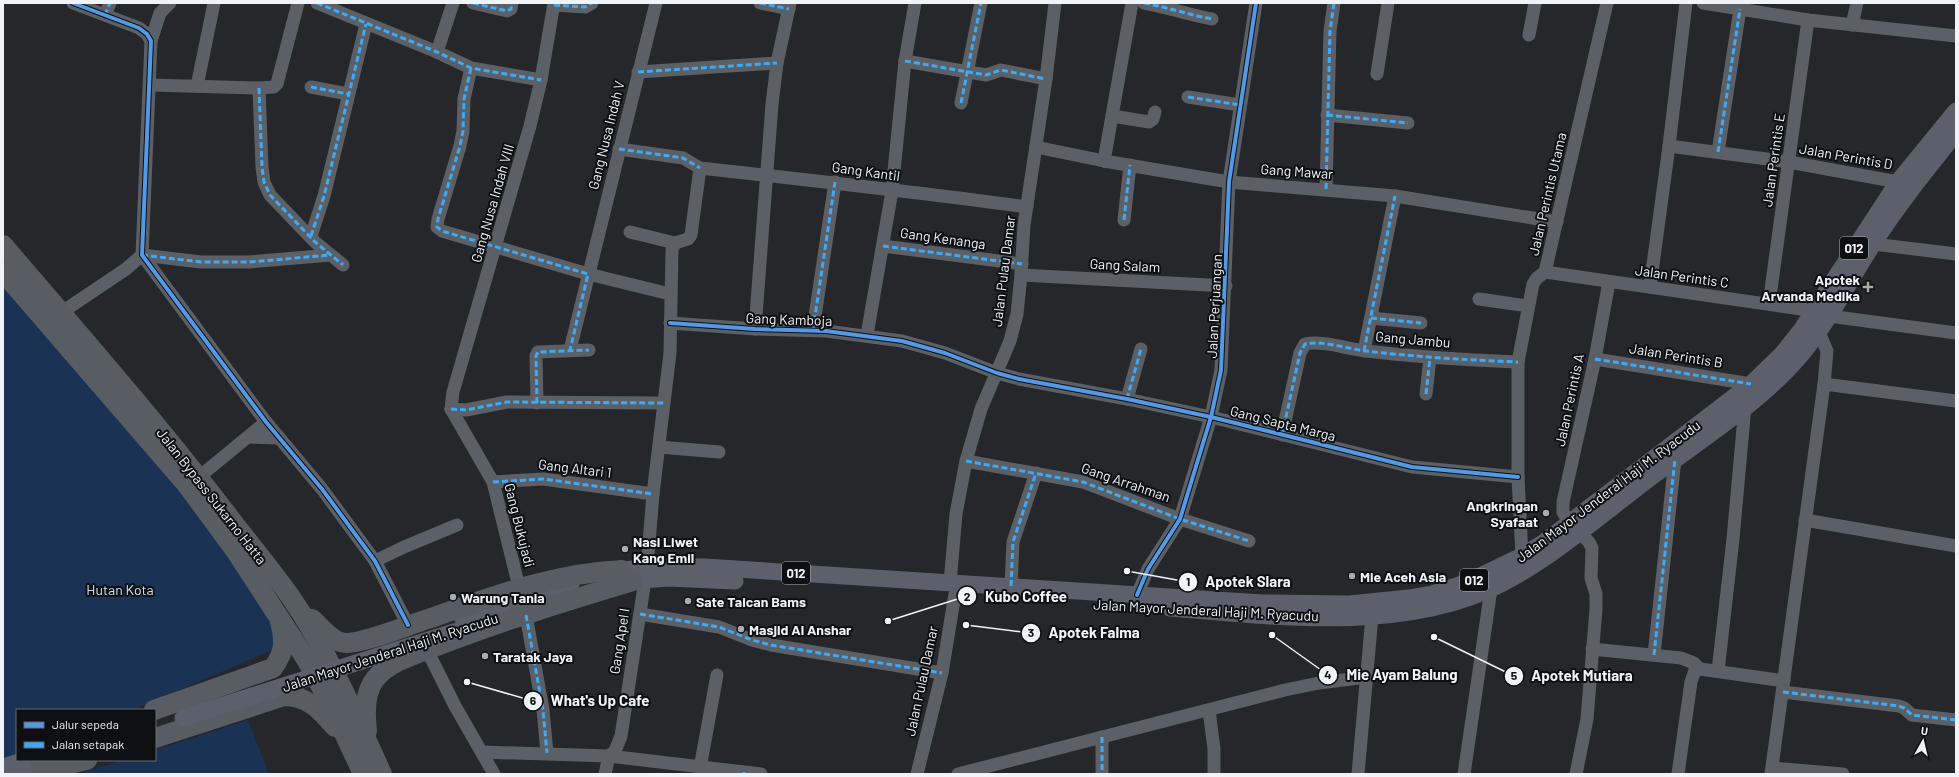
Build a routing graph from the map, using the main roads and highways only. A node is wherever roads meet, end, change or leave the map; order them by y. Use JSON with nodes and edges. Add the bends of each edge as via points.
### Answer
{"nodes":[{"id":1,"x":1956,"y":110,"type":"edge"},
{"id":2,"x":1956,"y":133,"type":"edge"},
{"id":3,"x":3,"y":245,"type":"edge"},
{"id":4,"x":3,"y":272,"type":"edge"},
{"id":5,"x":1822,"y":313,"type":"junction"},
{"id":6,"x":87,"y":356,"type":"junction"},
{"id":7,"x":1574,"y":527,"type":"junction"},
{"id":8,"x":637,"y":574,"type":"junction"},
{"id":9,"x":952,"y":588,"type":"junction"},
{"id":10,"x":290,"y":596,"type":"junction"},
{"id":11,"x":1254,"y":609,"type":"junction"},
{"id":12,"x":278,"y":613,"type":"junction"},
{"id":13,"x":358,"y":641,"type":"junction"},
{"id":14,"x":406,"y":659,"type":"junction"},
{"id":15,"x":273,"y":668,"type":"junction"},
{"id":16,"x":284,"y":696,"type":"junction"},
{"id":17,"x":156,"y":709,"type":"edge"},
{"id":18,"x":182,"y":714,"type":"junction"},
{"id":19,"x":156,"y":717,"type":"edge"},
{"id":20,"x":156,"y":727,"type":"edge"},
{"id":21,"x":156,"y":738,"type":"edge"},
{"id":22,"x":348,"y":742,"type":"junction"},
{"id":23,"x":370,"y":747,"type":"junction"},
{"id":24,"x":51,"y":761,"type":"edge"},
{"id":25,"x":83,"y":761,"type":"edge"},
{"id":26,"x":33,"y":763,"type":"edge"},
{"id":27,"x":3,"y":767,"type":"edge"},
{"id":28,"x":18,"y":774,"type":"edge"},
{"id":29,"x":363,"y":774,"type":"edge"},
{"id":30,"x":382,"y":774,"type":"edge"}],
"edges":[{"from":1,"to":5,"type":"main road","name":"Jalan Mayor Jenderal Haji M. Ryacudu","number":"012","via":[[1898,182]]},
{"from":2,"to":5,"type":"main road","name":"Jalan Mayor Jenderal Haji M. Ryacudu","number":"012","via":[[1915,184]]},
{"from":3,"to":6,"type":"highway","name":"Jalan Bypass Sukarno Hatta","via":[[62,312]]},
{"from":4,"to":6,"type":"highway","name":"Jalan Bypass Sukarno Hatta"},
{"from":5,"to":7,"type":"main road","name":"Jalan Mayor Jenderal Haji M. Ryacudu","number":"012","via":[[1751,384]]},
{"from":5,"to":7,"type":"main road","name":"Jalan Mayor Jenderal Haji M. Ryacudu","number":"012","via":[[1819,332],[1792,364],[1746,406],[1675,459]]},
{"from":6,"to":10,"type":"highway","name":"Jalan Bypass Sukarno Hatta","via":[[199,477]]},
{"from":6,"to":12,"type":"highway","name":"Jalan Bypass Sukarno Hatta","via":[[187,485]]},
{"from":7,"to":11,"type":"main road","name":"Jalan Mayor Jenderal Haji M. Ryacudu","number":"012","via":[[1496,570],[1432,594],[1349,604]]},
{"from":7,"to":11,"type":"main road","name":"Jalan Mayor Jenderal Haji M. Ryacudu","number":"012","via":[[1531,566],[1491,589],[1426,610],[1372,616]]},
{"from":8,"to":9,"type":"main road","name":"Jalan Mayor Jenderal Haji M. Ryacudu","number":"012"},
{"from":8,"to":13,"type":"highway","via":[[594,571],[519,588]]},
{"from":8,"to":14,"type":"highway"},
{"from":8,"to":18,"type":"main road","name":"Jalan Mayor Jenderal Haji M. Ryacudu","number":"012","bridge":true,"via":[[464,623]]},
{"from":9,"to":11,"type":"main road","name":"Jalan Mayor Jenderal Haji M. Ryacudu","number":"012","via":[[1135,606]]},
{"from":9,"to":11,"type":"main road","name":"Jalan Mayor Jenderal Haji M. Ryacudu","number":"012","via":[[1011,586],[1137,595]]},
{"from":10,"to":13,"type":"highway","via":[[335,640],[348,643]]},
{"from":10,"to":23,"type":"highway","name":"Jalan Bypass Sukarno Hatta","via":[[331,666]]},
{"from":12,"to":15,"type":"highway","via":[[284,646]]},
{"from":12,"to":22,"type":"highway","name":"Jalan Bypass Sukarno Hatta","via":[[306,659]]},
{"from":13,"to":14,"type":"highway","via":[[350,649],[348,657],[352,665],[360,670],[373,669]]},
{"from":14,"to":23,"type":"highway","via":[[384,671],[370,686],[365,709]]},
{"from":15,"to":16,"type":"highway","via":[[290,665],[299,672],[298,683]]},
{"from":15,"to":17,"type":"highway"},
{"from":16,"to":21,"type":"highway"},
{"from":16,"to":22,"type":"highway","via":[[301,698],[315,706]]},
{"from":18,"to":19,"type":"main road"},
{"from":18,"to":20,"type":"main road"},
{"from":22,"to":29,"type":"highway","name":"Jalan Bypass Sukarno Hatta"},
{"from":23,"to":30,"type":"highway","name":"Jalan Bypass Sukarno Hatta"},
{"from":24,"to":26,"type":"main road"},
{"from":25,"to":26,"type":"highway","via":[[60,766]]},
{"from":26,"to":27,"type":"main road"},
{"from":26,"to":28,"type":"main road"}]}
